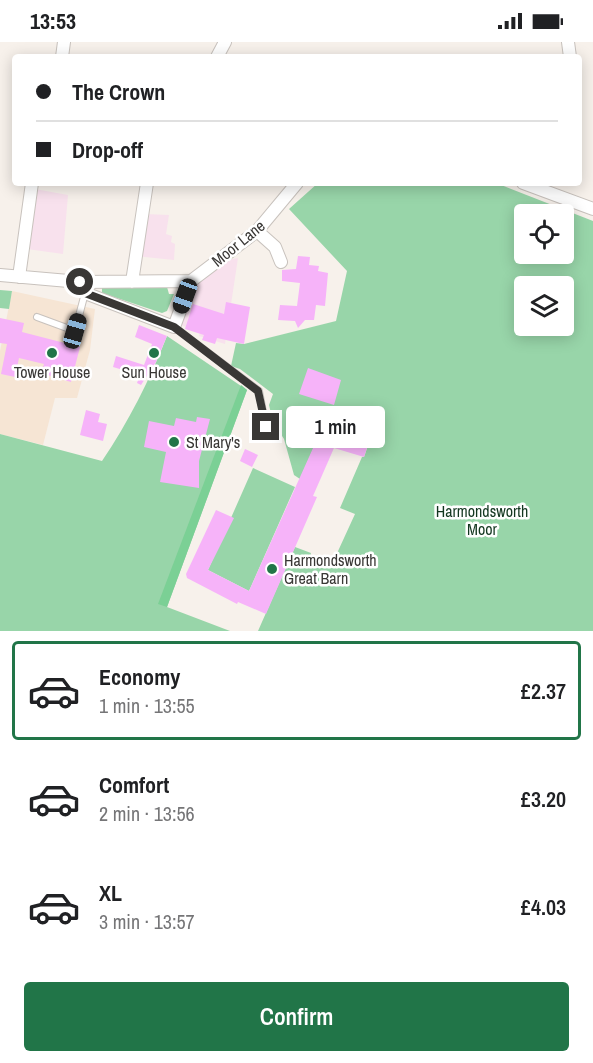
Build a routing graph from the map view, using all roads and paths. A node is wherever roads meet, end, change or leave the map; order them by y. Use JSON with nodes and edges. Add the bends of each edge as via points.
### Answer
{"nodes":[{"id":1,"x":32,"y":186,"type":"edge"},
{"id":2,"x":147,"y":186,"type":"edge"},
{"id":3,"x":294,"y":186,"type":"edge"},
{"id":4,"x":537,"y":186,"type":"edge"},
{"id":5,"x":593,"y":209,"type":"edge"},
{"id":6,"x":257,"y":231,"type":"junction"},
{"id":7,"x":281,"y":262,"type":"dead end"},
{"id":8,"x":0,"y":274,"type":"edge"},
{"id":9,"x":20,"y":277,"type":"junction"},
{"id":10,"x":195,"y":277,"type":"junction"},
{"id":11,"x":132,"y":282,"type":"junction"},
{"id":12,"x":83,"y":288,"type":"junction"},
{"id":13,"x":37,"y":317,"type":"dead end"},
{"id":14,"x":174,"y":327,"type":"junction"},
{"id":15,"x":266,"y":427,"type":"dead end"}],
"edges":[{"from":1,"to":9,"type":"street"},
{"from":2,"to":11,"type":"street"},
{"from":3,"to":6,"type":"street","name":"Moor Lane"},
{"from":4,"to":5,"type":"street"},
{"from":6,"to":7,"type":"street","via":[[275,247]]},
{"from":6,"to":10,"type":"street","name":"Moor Lane"},
{"from":8,"to":9,"type":"street"},
{"from":9,"to":12,"type":"street"},
{"from":10,"to":11,"type":"street"},
{"from":10,"to":14,"type":"street"},
{"from":11,"to":12,"type":"street"},
{"from":12,"to":13,"type":"lane","via":[[75,331]]},
{"from":12,"to":14,"type":"street"},
{"from":14,"to":15,"type":"lane","via":[[258,391]]}]}
